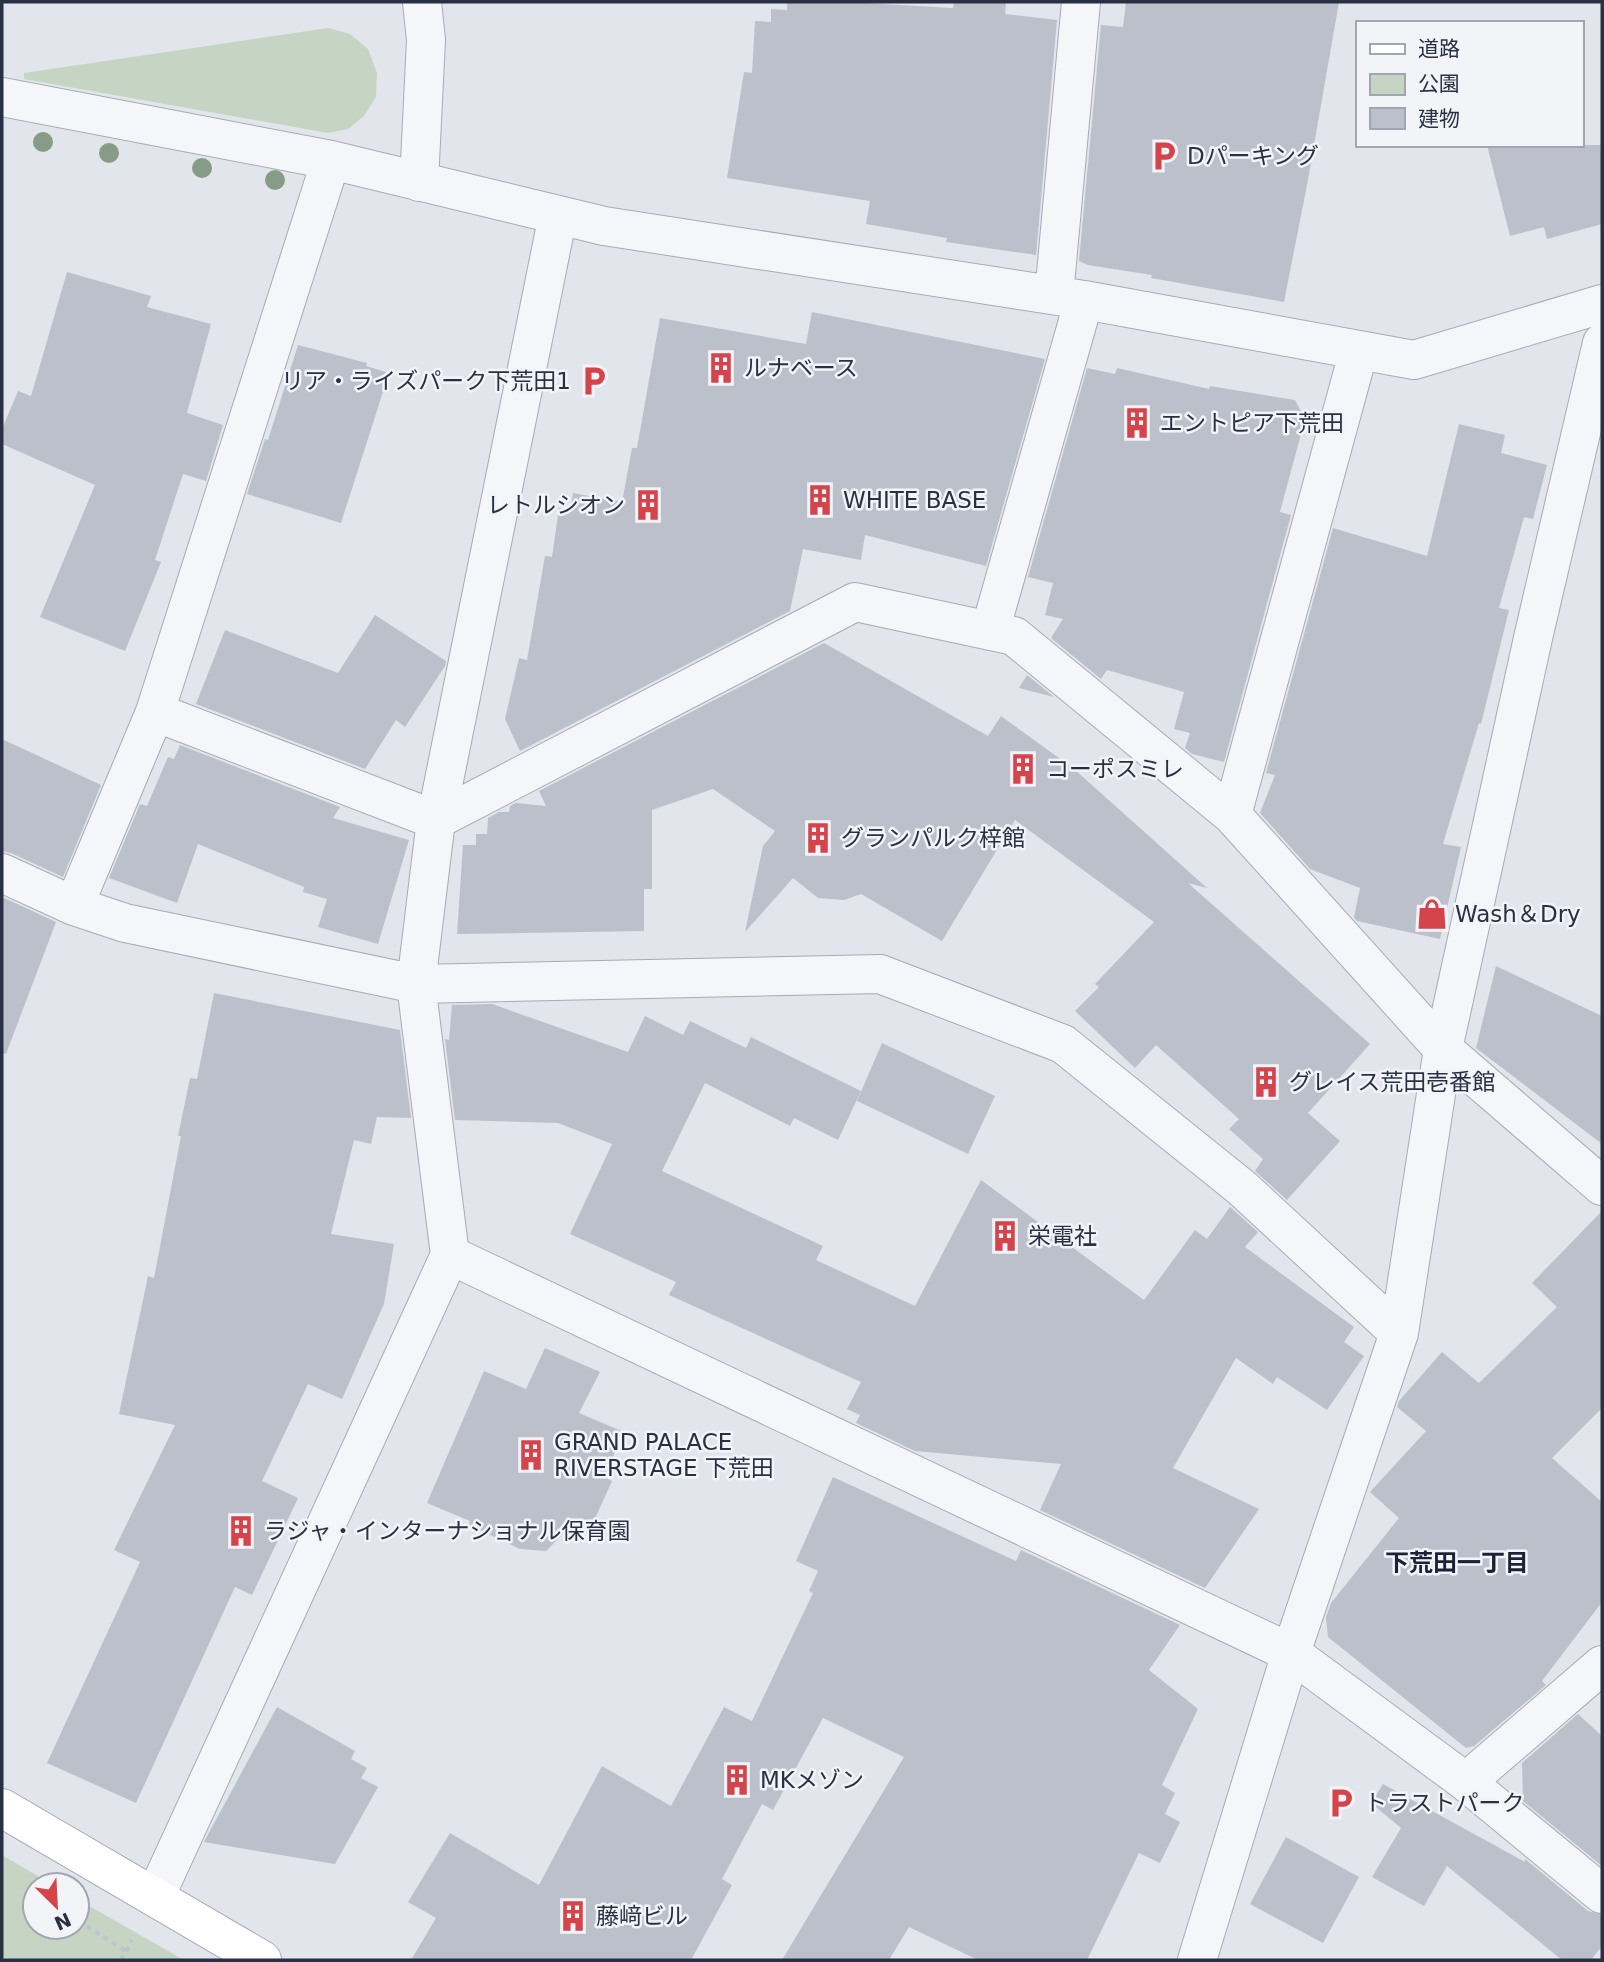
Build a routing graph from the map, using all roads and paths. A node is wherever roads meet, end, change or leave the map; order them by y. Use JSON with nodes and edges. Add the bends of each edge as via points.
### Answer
{"nodes":[{"id":1,"x":422,"y":2,"type":"edge"},
{"id":2,"x":1081,"y":2,"type":"edge"},
{"id":3,"x":2,"y":97,"type":"edge"},
{"id":4,"x":331,"y":160,"type":"junction"},
{"id":5,"x":419,"y":182,"type":"junction"},
{"id":6,"x":558,"y":215,"type":"junction"},
{"id":7,"x":1069,"y":297,"type":"junction"},
{"id":8,"x":1602,"y":304,"type":"edge"},
{"id":9,"x":1602,"y":343,"type":"edge"},
{"id":10,"x":1359,"y":350,"type":"junction"},
{"id":11,"x":990,"y":631,"type":"junction"},
{"id":12,"x":155,"y":712,"type":"junction"},
{"id":13,"x":1232,"y":815,"type":"junction"},
{"id":14,"x":436,"y":820,"type":"junction"},
{"id":15,"x":2,"y":873,"type":"edge"},
{"id":16,"x":74,"y":906,"type":"junction"},
{"id":17,"x":416,"y":984,"type":"junction"},
{"id":18,"x":1443,"y":1049,"type":"junction"},
{"id":19,"x":1602,"y":1186,"type":"edge"},
{"id":20,"x":450,"y":1255,"type":"junction"},
{"id":21,"x":1399,"y":1333,"type":"junction"},
{"id":22,"x":1292,"y":1653,"type":"junction"},
{"id":23,"x":1602,"y":1665,"type":"edge"},
{"id":24,"x":1466,"y":1782,"type":"junction"},
{"id":25,"x":2,"y":1808,"type":"edge"},
{"id":26,"x":1602,"y":1894,"type":"edge"},
{"id":27,"x":155,"y":1897,"type":"junction"},
{"id":28,"x":92,"y":1917,"type":"dead end"},
{"id":29,"x":121,"y":1960,"type":"edge"},
{"id":30,"x":262,"y":1960,"type":"edge"},
{"id":31,"x":1197,"y":1960,"type":"edge"}],
"edges":[{"from":1,"to":5,"type":"street","via":[[426,40]]},
{"from":2,"to":7,"type":"street"},
{"from":3,"to":4,"type":"street"},
{"from":4,"to":5,"type":"street"},
{"from":4,"to":12,"type":"street"},
{"from":5,"to":6,"type":"street"},
{"from":6,"to":7,"type":"street","via":[[604,226]]},
{"from":6,"to":14,"type":"street"},
{"from":7,"to":10,"type":"street"},
{"from":7,"to":11,"type":"street"},
{"from":8,"to":10,"type":"street","via":[[1414,360]]},
{"from":9,"to":18,"type":"street"},
{"from":10,"to":13,"type":"street"},
{"from":11,"to":13,"type":"street","via":[[1014,636]]},
{"from":11,"to":14,"type":"street","via":[[855,602]]},
{"from":12,"to":14,"type":"street"},
{"from":12,"to":16,"type":"street"},
{"from":13,"to":18,"type":"street"},
{"from":14,"to":17,"type":"street"},
{"from":15,"to":16,"type":"street"},
{"from":16,"to":17,"type":"street","via":[[125,923]]},
{"from":17,"to":20,"type":"street"},
{"from":17,"to":21,"type":"street","via":[[880,974],[1063,1044],[1242,1188]]},
{"from":18,"to":19,"type":"street"},
{"from":18,"to":21,"type":"street"},
{"from":20,"to":22,"type":"street"},
{"from":20,"to":27,"type":"street"},
{"from":21,"to":22,"type":"street"},
{"from":22,"to":24,"type":"street"},
{"from":22,"to":31,"type":"street"},
{"from":23,"to":24,"type":"street"},
{"from":24,"to":26,"type":"street"},
{"from":25,"to":27,"type":"street"},
{"from":27,"to":30,"type":"street"},
{"from":28,"to":29,"type":"path","via":[[81,1913],[77,1920],[126,1951]]}]}
